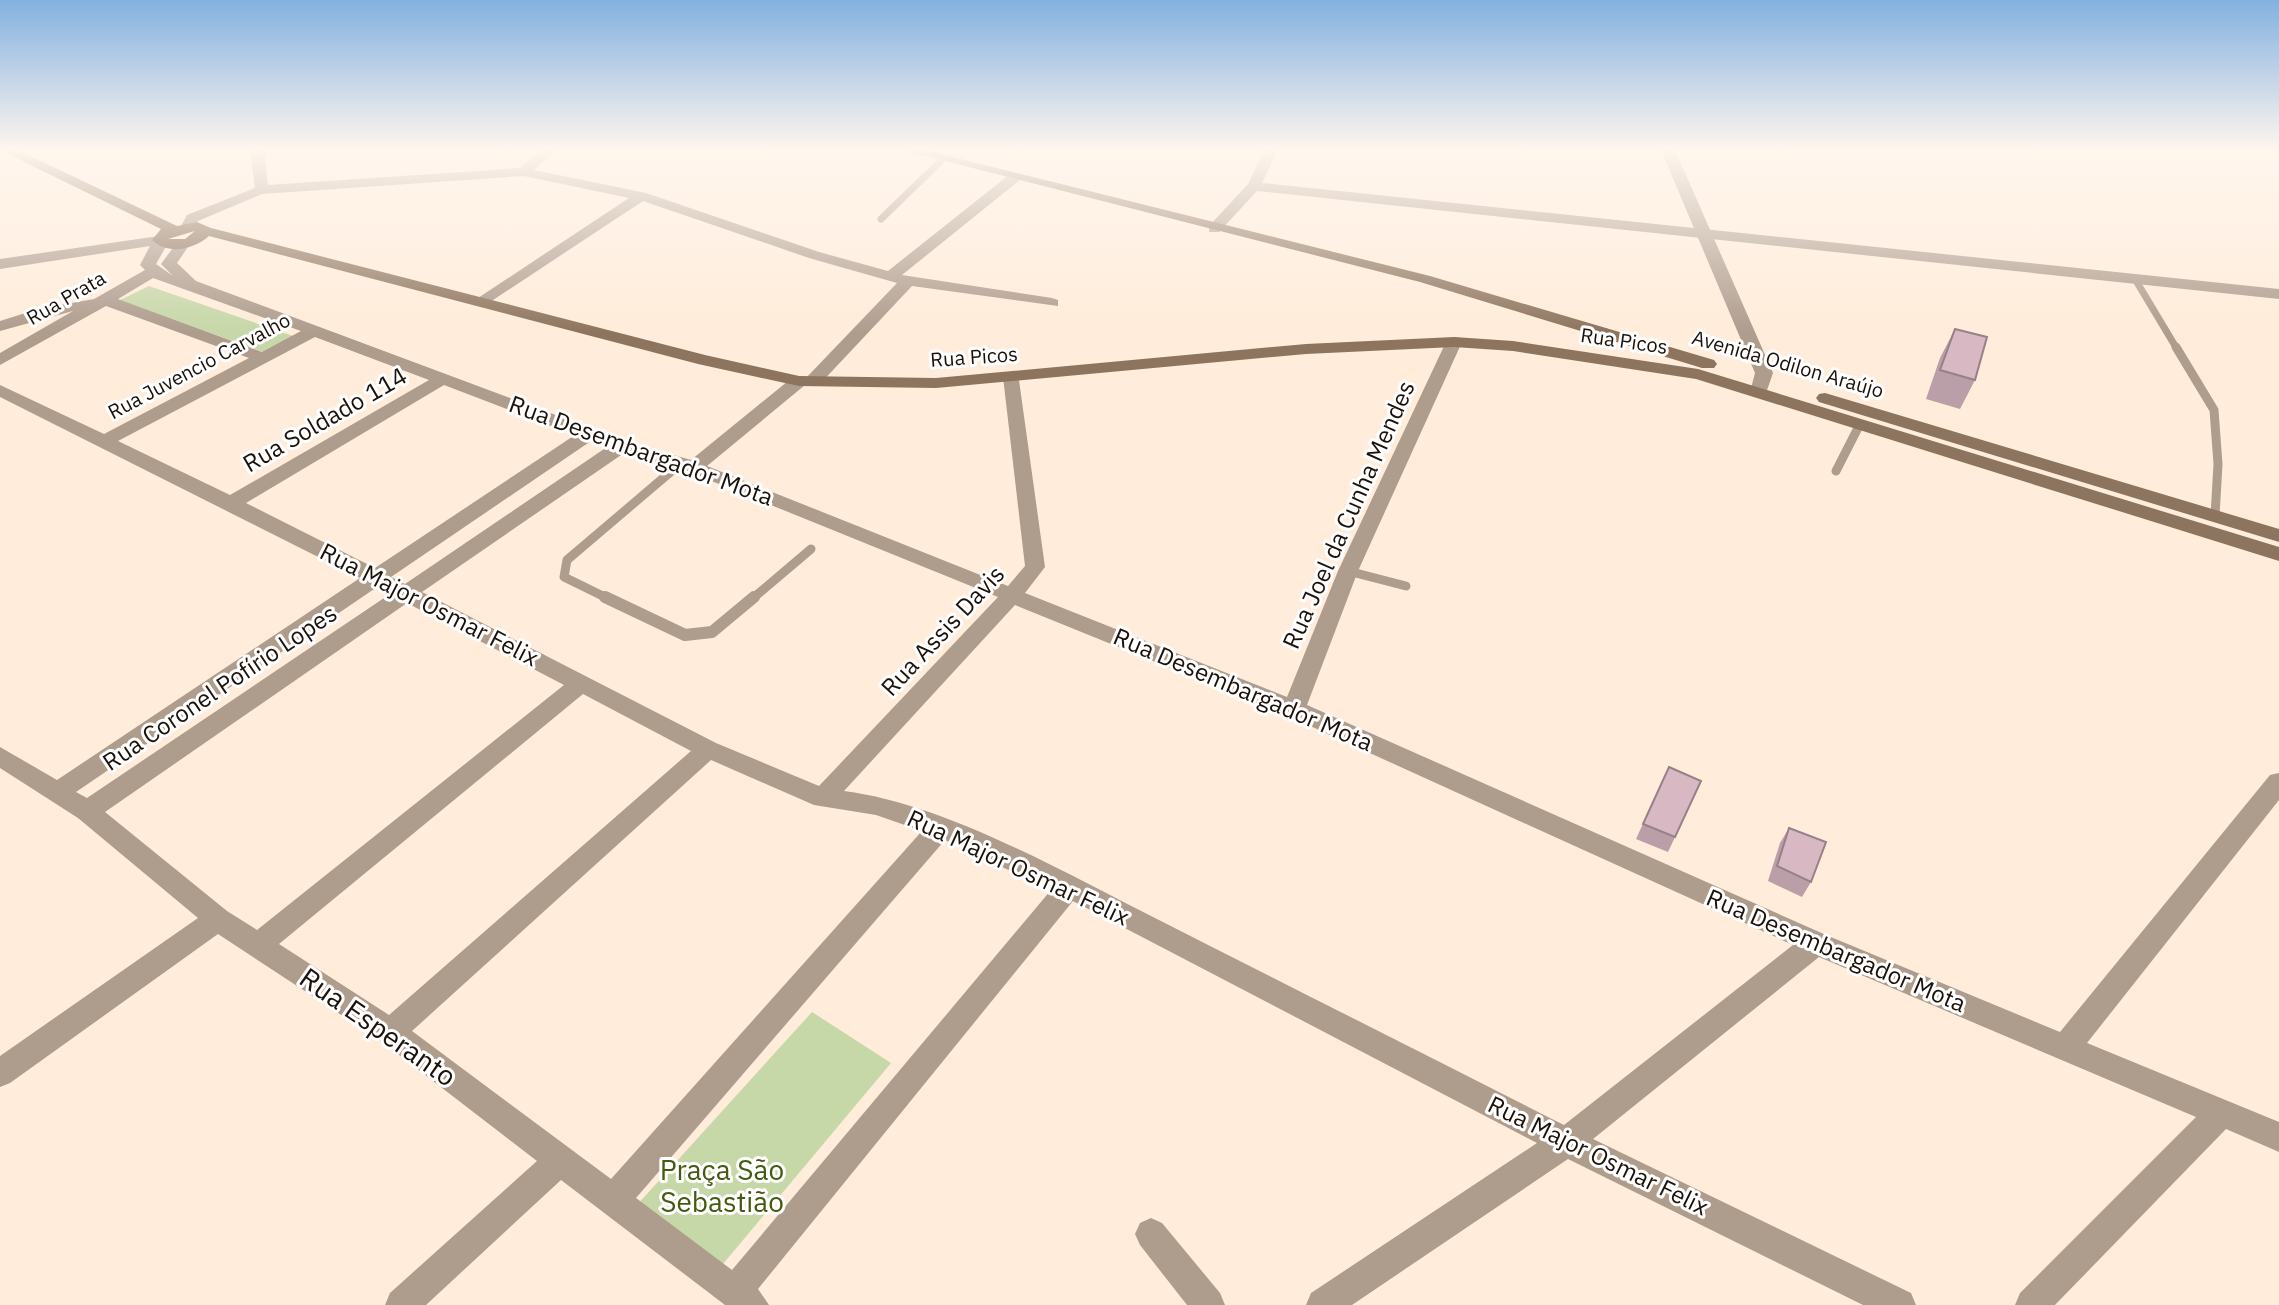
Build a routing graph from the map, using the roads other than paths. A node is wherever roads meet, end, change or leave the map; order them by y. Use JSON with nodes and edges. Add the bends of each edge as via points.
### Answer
{"nodes":[{"id":1,"x":143,"y":211,"type":"edge"},
{"id":2,"x":206,"y":211,"type":"edge"},
{"id":3,"x":619,"y":211,"type":"edge"},
{"id":4,"x":685,"y":211,"type":"edge"},
{"id":5,"x":889,"y":211,"type":"edge"},
{"id":6,"x":973,"y":211,"type":"edge"},
{"id":7,"x":1145,"y":211,"type":"edge"},
{"id":8,"x":1231,"y":211,"type":"edge"},
{"id":9,"x":1480,"y":211,"type":"edge"},
{"id":10,"x":1696,"y":211,"type":"edge"},
{"id":11,"x":881,"y":219,"type":"dead end"},
{"id":12,"x":181,"y":228,"type":"junction"},
{"id":13,"x":1214,"y":229,"type":"junction"},
{"id":14,"x":206,"y":231,"type":"junction"},
{"id":15,"x":1707,"y":236,"type":"junction"},
{"id":16,"x":160,"y":242,"type":"junction"},
{"id":17,"x":183,"y":244,"type":"junction"},
{"id":18,"x":0,"y":264,"type":"edge"},
{"id":19,"x":153,"y":272,"type":"junction"},
{"id":20,"x":891,"y":276,"type":"junction"},
{"id":21,"x":2135,"y":279,"type":"junction"},
{"id":22,"x":908,"y":281,"type":"junction"},
{"id":23,"x":190,"y":284,"type":"junction"},
{"id":24,"x":2279,"y":294,"type":"edge"},
{"id":25,"x":106,"y":300,"type":"junction"},
{"id":26,"x":484,"y":301,"type":"junction"},
{"id":27,"x":1052,"y":303,"type":"dead end"},
{"id":28,"x":0,"y":326,"type":"edge"},
{"id":29,"x":314,"y":331,"type":"junction"},
{"id":30,"x":1454,"y":342,"type":"junction"},
{"id":31,"x":263,"y":358,"type":"junction"},
{"id":32,"x":0,"y":360,"type":"edge"},
{"id":33,"x":1012,"y":377,"type":"junction"},
{"id":34,"x":444,"y":378,"type":"junction"},
{"id":35,"x":806,"y":382,"type":"junction"},
{"id":36,"x":1760,"y":386,"type":"junction"},
{"id":37,"x":0,"y":390,"type":"edge"},
{"id":38,"x":1860,"y":424,"type":"junction"},
{"id":39,"x":589,"y":434,"type":"junction"},
{"id":40,"x":105,"y":440,"type":"junction"},
{"id":41,"x":621,"y":446,"type":"junction"},
{"id":42,"x":687,"y":465,"type":"junction"},
{"id":43,"x":1836,"y":471,"type":"dead end"},
{"id":44,"x":231,"y":503,"type":"junction"},
{"id":45,"x":2215,"y":516,"type":"junction"},
{"id":46,"x":2279,"y":536,"type":"edge"},
{"id":47,"x":811,"y":549,"type":"dead end"},
{"id":48,"x":2279,"y":554,"type":"edge"},
{"id":49,"x":1348,"y":571,"type":"junction"},
{"id":50,"x":376,"y":578,"type":"junction"},
{"id":51,"x":1406,"y":586,"type":"dead end"},
{"id":52,"x":405,"y":593,"type":"junction"},
{"id":53,"x":1012,"y":595,"type":"junction"},
{"id":54,"x":582,"y":683,"type":"junction"},
{"id":55,"x":1294,"y":709,"type":"junction"},
{"id":56,"x":708,"y":749,"type":"junction"},
{"id":57,"x":0,"y":756,"type":"edge"},
{"id":58,"x":2279,"y":782,"type":"edge"},
{"id":59,"x":57,"y":792,"type":"junction"},
{"id":60,"x":823,"y":798,"type":"junction"},
{"id":61,"x":87,"y":811,"type":"junction"},
{"id":62,"x":941,"y":827,"type":"junction"},
{"id":63,"x":1069,"y":887,"type":"junction"},
{"id":64,"x":218,"y":919,"type":"junction"},
{"id":65,"x":1816,"y":943,"type":"junction"},
{"id":66,"x":259,"y":944,"type":"junction"},
{"id":67,"x":391,"y":1032,"type":"junction"},
{"id":68,"x":2064,"y":1049,"type":"junction"},
{"id":69,"x":0,"y":1073,"type":"edge"},
{"id":70,"x":2220,"y":1114,"type":"junction"},
{"id":71,"x":2279,"y":1137,"type":"edge"},
{"id":72,"x":1566,"y":1142,"type":"junction"},
{"id":73,"x":560,"y":1160,"type":"junction"},
{"id":74,"x":613,"y":1200,"type":"junction"},
{"id":75,"x":1151,"y":1234,"type":"dead end"},
{"id":76,"x":743,"y":1299,"type":"edge"},
{"id":77,"x":402,"y":1305,"type":"edge"},
{"id":78,"x":1208,"y":1305,"type":"edge"},
{"id":79,"x":1323,"y":1305,"type":"edge"},
{"id":80,"x":1899,"y":1305,"type":"edge"},
{"id":81,"x":2032,"y":1305,"type":"edge"}],
"edges":[{"from":1,"to":12,"type":"main road","name":"Rua Picos"},
{"from":2,"to":12,"type":"street"},
{"from":3,"to":26,"type":"street"},
{"from":4,"to":20,"type":"street"},
{"from":5,"to":11,"type":"lane"},
{"from":6,"to":20,"type":"street"},
{"from":7,"to":13,"type":"main road","name":"Avenida Odilon Araújo"},
{"from":8,"to":13,"type":"street"},
{"from":9,"to":15,"type":"street"},
{"from":10,"to":15,"type":"street"},
{"from":12,"to":14,"type":"main road","name":"Rua Picos"},
{"from":12,"to":16,"type":"main road"},
{"from":13,"to":36,"type":"main road","name":"Avenida Odilon Araújo","via":[[1425,279]]},
{"from":14,"to":17,"type":"main road"},
{"from":14,"to":26,"type":"main road","name":"Rua Picos"},
{"from":15,"to":21,"type":"street"},
{"from":15,"to":36,"type":"street","via":[[1764,373]]},
{"from":16,"to":17,"type":"main road"},
{"from":16,"to":18,"type":"street"},
{"from":16,"to":19,"type":"street","via":[[149,260]]},
{"from":17,"to":23,"type":"street","via":[[169,264]]},
{"from":19,"to":23,"type":"street","name":"Rua Desembargador Mota"},
{"from":19,"to":25,"type":"street","name":"Rua Prata"},
{"from":20,"to":22,"type":"street"},
{"from":21,"to":24,"type":"street"},
{"from":21,"to":45,"type":"lane","via":[[2214,410]]},
{"from":22,"to":27,"type":"street"},
{"from":22,"to":35,"type":"street"},
{"from":23,"to":29,"type":"street","name":"Rua Desembargador Mota"},
{"from":25,"to":28,"type":"street"},
{"from":25,"to":31,"type":"street"},
{"from":25,"to":32,"type":"street","name":"Rua Prata"},
{"from":26,"to":35,"type":"main road","name":"Rua Picos"},
{"from":29,"to":31,"type":"street","name":"Rua Juvencio Carvalho"},
{"from":29,"to":34,"type":"street","name":"Rua Desembargador Mota"},
{"from":30,"to":33,"type":"main road","name":"Rua Picos","via":[[1306,349]]},
{"from":30,"to":36,"type":"main road","name":"Rua Picos","via":[[1513,346]]},
{"from":30,"to":49,"type":"street","name":"Rua Joel da Cunha Mendes"},
{"from":31,"to":40,"type":"street","name":"Rua Juvencio Carvalho"},
{"from":33,"to":35,"type":"main road","name":"Rua Picos","via":[[898,384]]},
{"from":33,"to":53,"type":"street","name":"Rua Assis Davis","via":[[1035,567]]},
{"from":34,"to":39,"type":"street","name":"Rua Desembargador Mota"},
{"from":34,"to":44,"type":"street","name":"Rua Soldado 114"},
{"from":35,"to":42,"type":"street"},
{"from":36,"to":38,"type":"main road","name":"Avenida Odilon Araújo"},
{"from":36,"to":45,"type":"main road","name":"Avenida Odilon Araújo","via":[[1972,441]]},
{"from":37,"to":40,"type":"street","name":"Rua Major Osmar Felix"},
{"from":38,"to":43,"type":"lane"},
{"from":38,"to":48,"type":"main road","name":"Avenida Odilon Araújo"},
{"from":39,"to":41,"type":"street","name":"Rua Desembargador Mota"},
{"from":39,"to":50,"type":"street"},
{"from":40,"to":44,"type":"street","name":"Rua Major Osmar Felix"},
{"from":41,"to":42,"type":"street","name":"Rua Desembargador Mota"},
{"from":41,"to":52,"type":"street","name":"Rua Coronel Pofírio Lopes"},
{"from":42,"to":47,"type":"lane","via":[[567,560],[564,577],[685,635],[712,632]]},
{"from":42,"to":53,"type":"street","name":"Rua Desembargador Mota"},
{"from":44,"to":50,"type":"street","name":"Rua Major Osmar Felix"},
{"from":45,"to":46,"type":"main road","name":"Avenida Odilon Araújo"},
{"from":49,"to":51,"type":"lane"},
{"from":49,"to":55,"type":"street","name":"Rua Joel da Cunha Mendes"},
{"from":50,"to":52,"type":"street","name":"Rua Major Osmar Felix"},
{"from":50,"to":59,"type":"street"},
{"from":52,"to":54,"type":"street","name":"Rua Major Osmar Felix"},
{"from":52,"to":61,"type":"street","name":"Rua Coronel Pofírio Lopes"},
{"from":53,"to":55,"type":"street","name":"Rua Desembargador Mota"},
{"from":53,"to":60,"type":"street","name":"Rua Assis Davis"},
{"from":54,"to":56,"type":"street","name":"Rua Major Osmar Felix"},
{"from":54,"to":66,"type":"street"},
{"from":55,"to":65,"type":"street","name":"Rua Desembargador Mota"},
{"from":56,"to":60,"type":"street","name":"Rua Major Osmar Felix"},
{"from":56,"to":67,"type":"street"},
{"from":57,"to":59,"type":"street","name":"Rua Esperanto"},
{"from":58,"to":68,"type":"street"},
{"from":59,"to":61,"type":"street","name":"Rua Esperanto"},
{"from":60,"to":62,"type":"street","name":"Rua Major Osmar Felix","via":[[877,805]]},
{"from":61,"to":64,"type":"street","name":"Rua Esperanto"},
{"from":62,"to":63,"type":"street","name":"Rua Major Osmar Felix"},
{"from":62,"to":74,"type":"street"},
{"from":63,"to":72,"type":"street","name":"Rua Major Osmar Felix"},
{"from":63,"to":76,"type":"street"},
{"from":64,"to":66,"type":"street","name":"Rua Esperanto"},
{"from":64,"to":69,"type":"street"},
{"from":65,"to":68,"type":"street","name":"Rua Desembargador Mota"},
{"from":65,"to":72,"type":"street"},
{"from":66,"to":67,"type":"street","name":"Rua Esperanto"},
{"from":67,"to":73,"type":"street","name":"Rua Esperanto"},
{"from":68,"to":70,"type":"street","name":"Rua Desembargador Mota"},
{"from":70,"to":71,"type":"street","name":"Rua Desembargador Mota"},
{"from":70,"to":81,"type":"street"},
{"from":72,"to":79,"type":"street"},
{"from":72,"to":80,"type":"street","name":"Rua Major Osmar Felix"},
{"from":73,"to":74,"type":"street","name":"Rua Esperanto"},
{"from":73,"to":77,"type":"street"},
{"from":74,"to":76,"type":"street","name":"Rua Esperanto"},
{"from":75,"to":78,"type":"street"}]}
